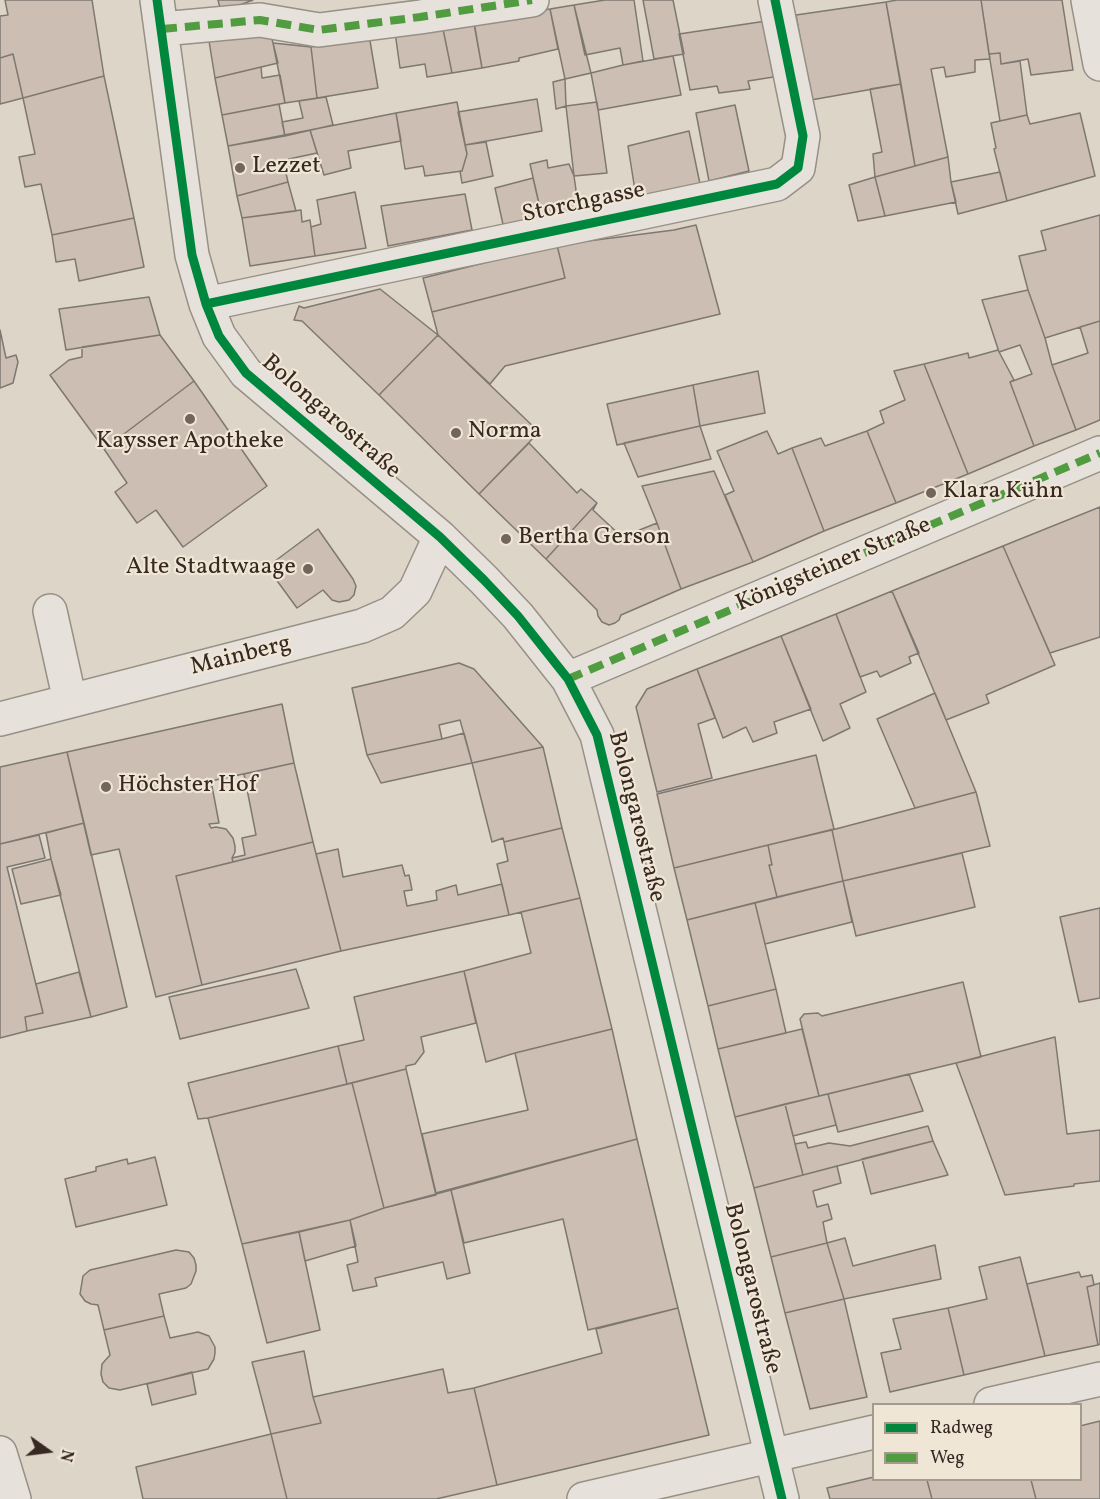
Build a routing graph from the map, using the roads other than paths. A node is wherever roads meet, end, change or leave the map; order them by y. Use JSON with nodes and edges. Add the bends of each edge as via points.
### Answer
{"nodes":[{"id":1,"x":532,"y":0,"type":"edge"},
{"id":2,"x":775,"y":0,"type":"edge"},
{"id":3,"x":1088,"y":0,"type":"edge"},
{"id":4,"x":160,"y":14,"type":"edge"},
{"id":5,"x":1100,"y":64,"type":"edge"},
{"id":6,"x":206,"y":304,"type":"junction"},
{"id":7,"x":1100,"y":453,"type":"edge"},
{"id":8,"x":440,"y":537,"type":"junction"},
{"id":9,"x":50,"y":611,"type":"dead end"},
{"id":10,"x":568,"y":679,"type":"junction"},
{"id":11,"x":70,"y":701,"type":"junction"},
{"id":12,"x":0,"y":719,"type":"edge"},
{"id":13,"x":1100,"y":1379,"type":"edge"},
{"id":14,"x":995,"y":1403,"type":"edge"},
{"id":15,"x":872,"y":1432,"type":"edge"},
{"id":16,"x":0,"y":1453,"type":"edge"},
{"id":17,"x":772,"y":1455,"type":"junction"},
{"id":18,"x":14,"y":1499,"type":"edge"},
{"id":19,"x":584,"y":1499,"type":"edge"},
{"id":20,"x":782,"y":1499,"type":"edge"}],
"edges":[{"from":1,"to":4,"type":"street","via":[[319,30],[260,20]]},
{"from":2,"to":6,"type":"street","name":"Storchgasse","via":[[803,136],[798,168],[777,184]]},
{"from":3,"to":5,"type":"street"},
{"from":4,"to":6,"type":"street","name":"Bolongarostraße","via":[[192,255]]},
{"from":6,"to":8,"type":"street","name":"Bolongarostraße","via":[[219,336],[246,373]]},
{"from":7,"to":10,"type":"street","name":"Königsteiner Straße"},
{"from":8,"to":10,"type":"street","name":"Bolongarostraße","via":[[518,616]]},
{"from":8,"to":11,"type":"street","name":"Mainberg","via":[[415,591],[382,618]]},
{"from":9,"to":11,"type":"street"},
{"from":10,"to":17,"type":"street","name":"Bolongarostraße","via":[[597,735]]},
{"from":11,"to":12,"type":"street","name":"Mainberg"},
{"from":13,"to":14,"type":"street"},
{"from":15,"to":17,"type":"street"},
{"from":16,"to":18,"type":"street"},
{"from":17,"to":19,"type":"street"},
{"from":17,"to":20,"type":"street","name":"Bolongarostraße"}]}
